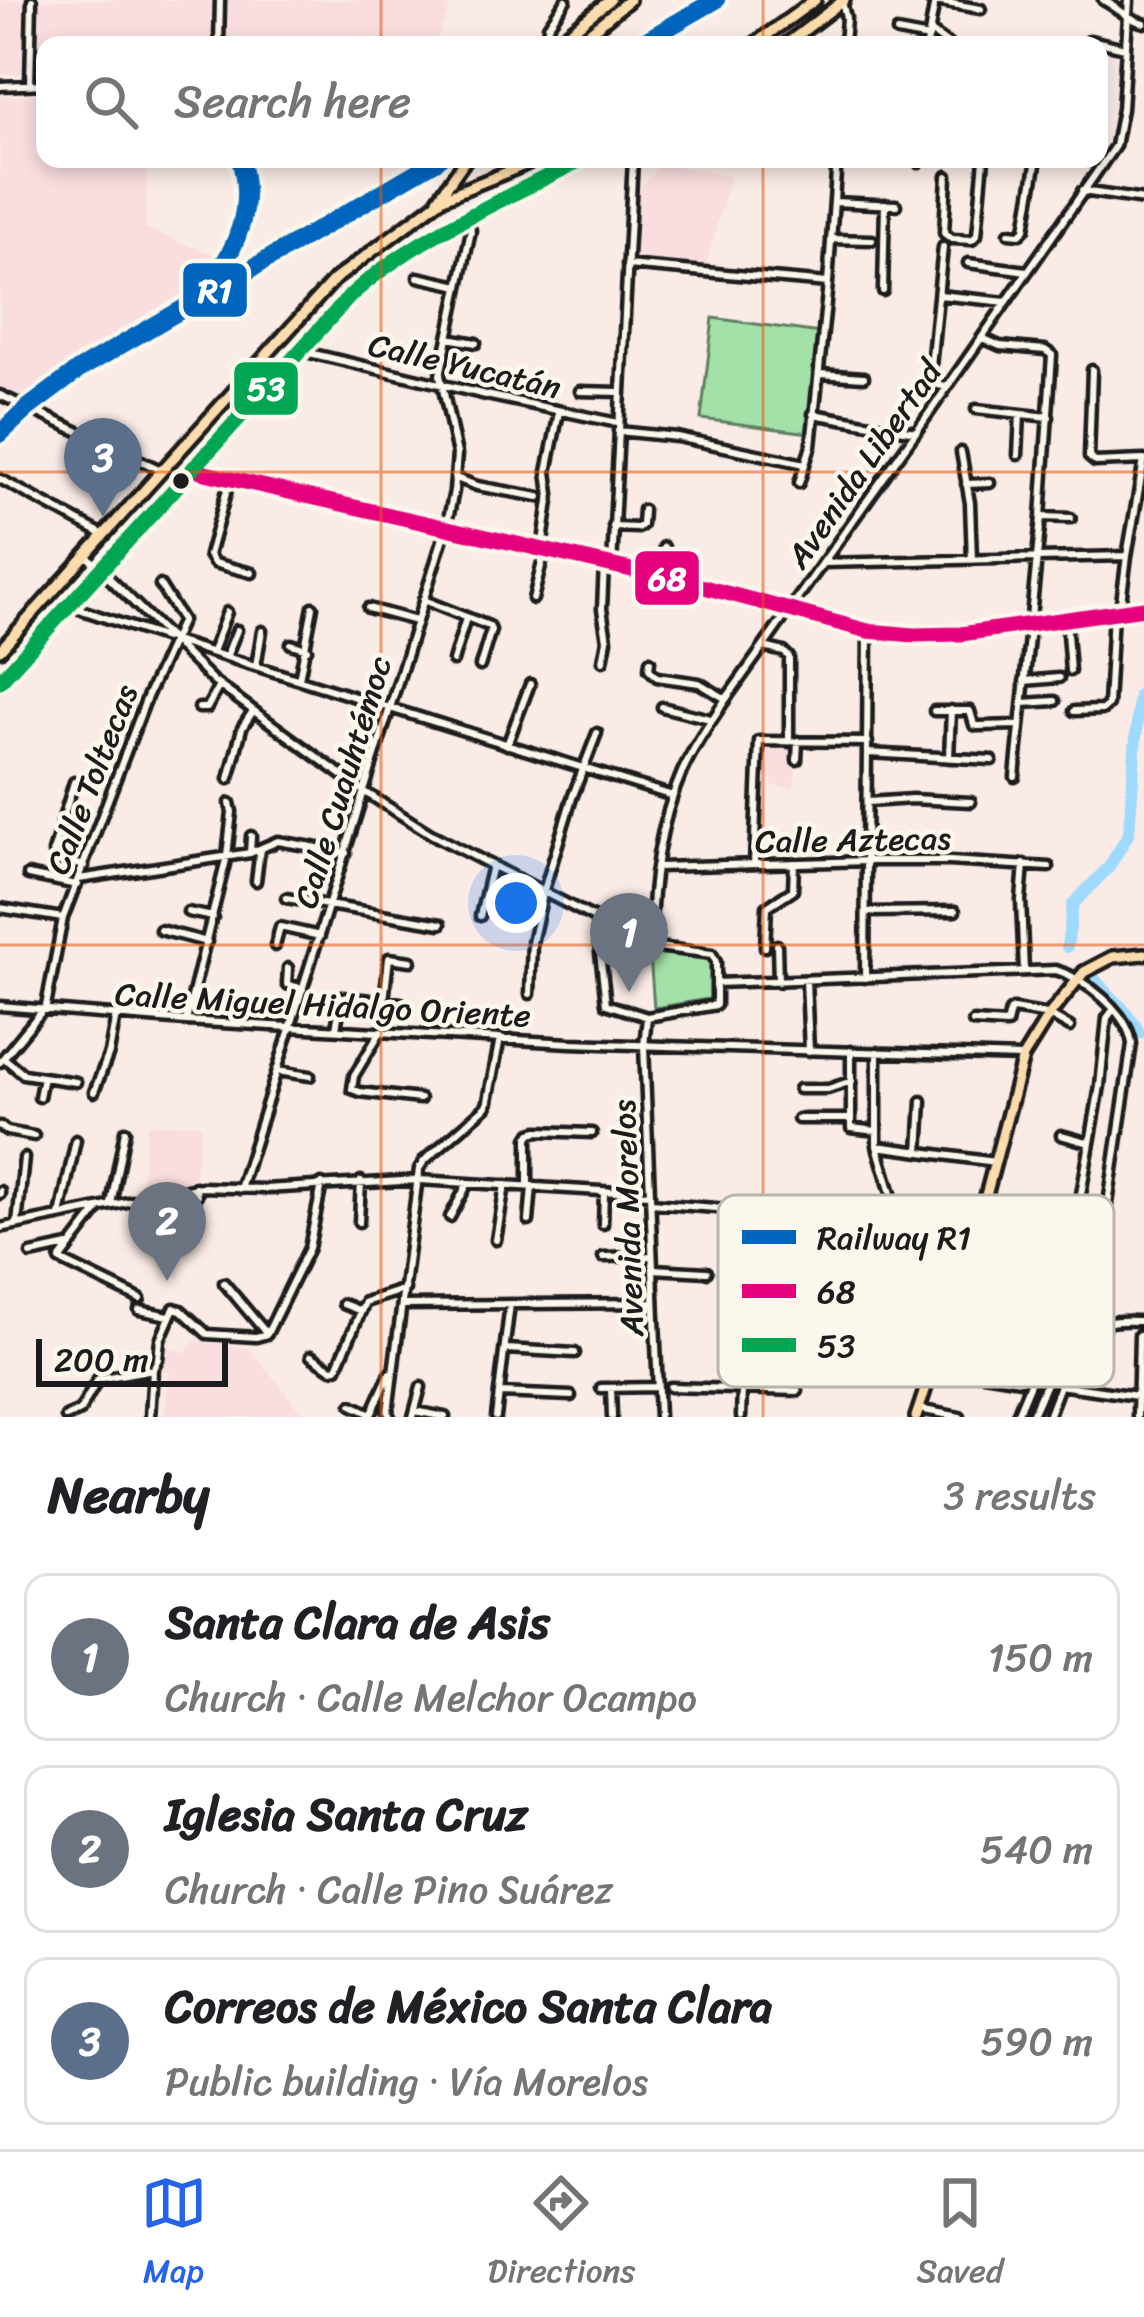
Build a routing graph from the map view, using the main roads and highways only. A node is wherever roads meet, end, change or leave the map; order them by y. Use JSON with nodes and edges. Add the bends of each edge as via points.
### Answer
{"nodes":[{"id":1,"x":610,"y":0,"type":"edge"},
{"id":2,"x":629,"y":0,"type":"edge"},
{"id":3,"x":815,"y":0,"type":"edge"},
{"id":4,"x":843,"y":1,"type":"edge"},
{"id":5,"x":562,"y":36,"type":"edge"},
{"id":6,"x":585,"y":36,"type":"edge"},
{"id":7,"x":765,"y":36,"type":"edge"},
{"id":8,"x":797,"y":36,"type":"edge"},
{"id":9,"x":460,"y":168,"type":"edge"},
{"id":10,"x":515,"y":168,"type":"edge"},
{"id":11,"x":565,"y":168,"type":"edge"},
{"id":12,"x":427,"y":209,"type":"junction"},
{"id":13,"x":0,"y":650,"type":"edge"},
{"id":14,"x":0,"y":681,"type":"edge"},
{"id":15,"x":1144,"y":954,"type":"edge"},
{"id":16,"x":985,"y":1195,"type":"edge"}],
"edges":[{"from":1,"to":5,"type":"main road"},
{"from":2,"to":6,"type":"main road"},
{"from":3,"to":7,"type":"main road"},
{"from":4,"to":8,"type":"main road"},
{"from":9,"to":12,"type":"main road"},
{"from":10,"to":12,"type":"main road"},
{"from":11,"to":14,"type":"main road","via":[[407,251],[351,295]]},
{"from":12,"to":13,"type":"main road","via":[[334,280]]},
{"from":15,"to":16,"type":"main road","via":[[1100,962],[1049,1015],[1023,1057]]}]}
